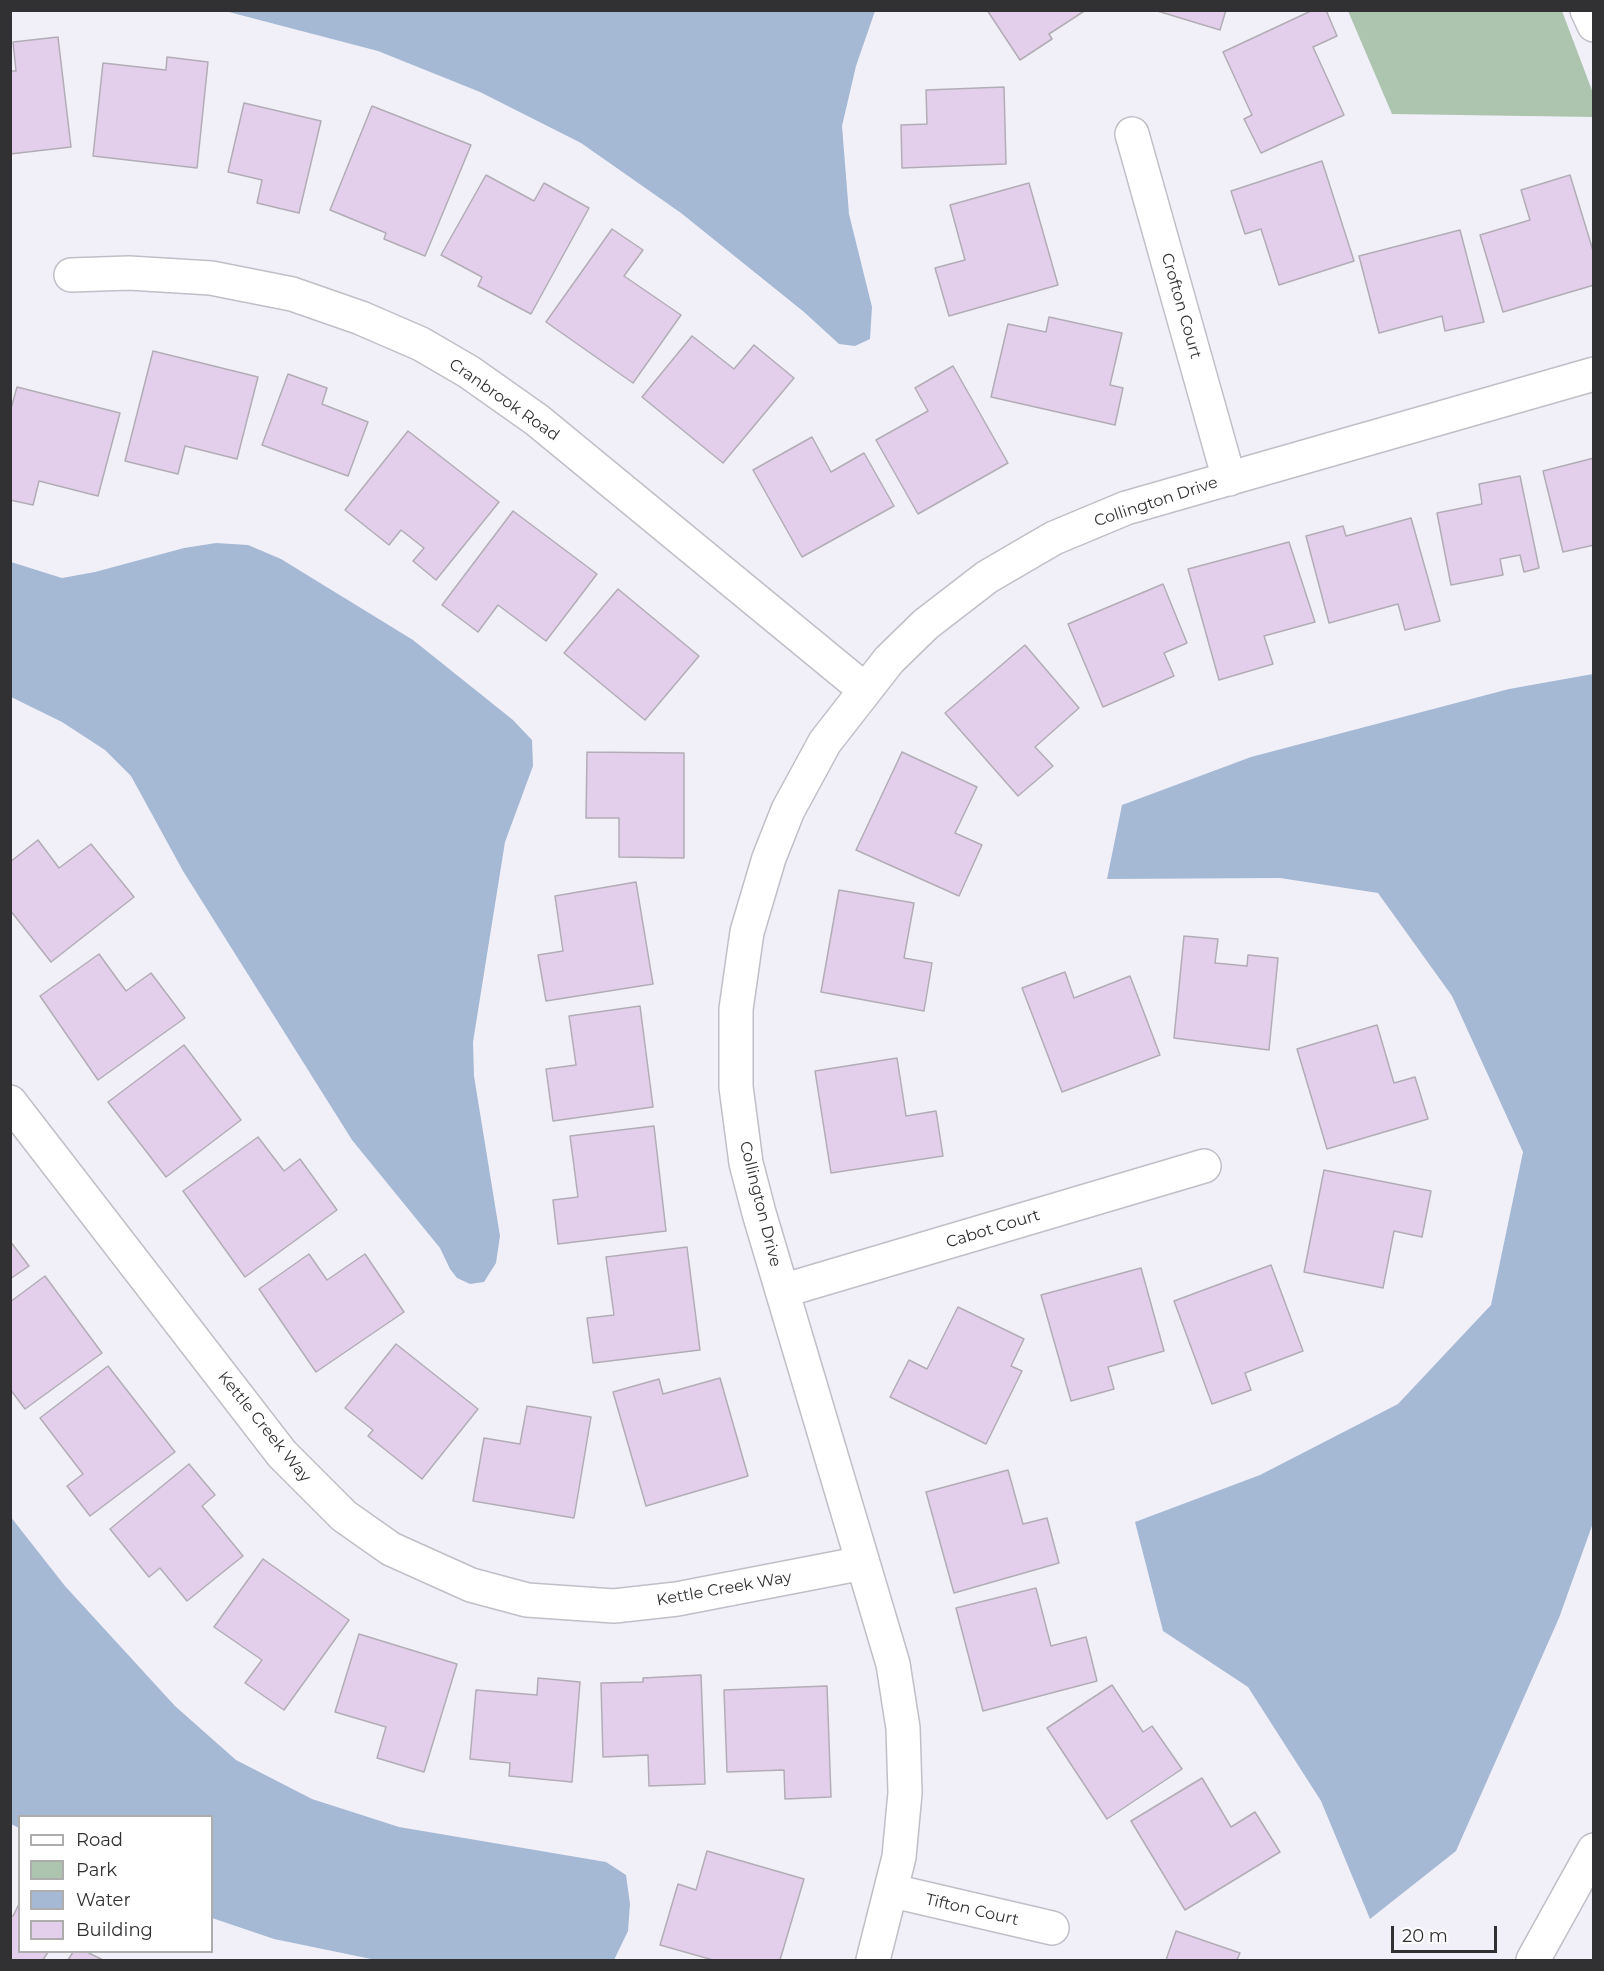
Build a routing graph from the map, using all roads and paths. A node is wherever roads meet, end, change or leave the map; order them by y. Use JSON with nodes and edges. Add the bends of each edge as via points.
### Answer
{"nodes":[{"id":1,"x":1587,"y":10,"type":"edge"},
{"id":2,"x":1593,"y":25,"type":"edge"},
{"id":3,"x":1132,"y":134,"type":"dead end"},
{"id":4,"x":71,"y":275,"type":"dead end"},
{"id":5,"x":1593,"y":374,"type":"edge"},
{"id":6,"x":1229,"y":479,"type":"junction"},
{"id":7,"x":864,"y":689,"type":"junction"},
{"id":8,"x":10,"y":1102,"type":"edge"},
{"id":9,"x":1204,"y":1166,"type":"dead end"},
{"id":10,"x":782,"y":1291,"type":"junction"},
{"id":11,"x":863,"y":1563,"type":"junction"},
{"id":12,"x":1593,"y":1850,"type":"edge"},
{"id":13,"x":893,"y":1891,"type":"junction"},
{"id":14,"x":1052,"y":1928,"type":"dead end"},
{"id":15,"x":873,"y":1960,"type":"edge"},
{"id":16,"x":1533,"y":1960,"type":"edge"}],
"edges":[{"from":1,"to":2,"type":"street"},
{"from":3,"to":6,"type":"street","name":"Crofton Court"},
{"from":4,"to":7,"type":"street","name":"Cranbrook Road","via":[[140,273],[211,278],[258,287],[351,314],[421,344],[537,420]]},
{"from":5,"to":6,"type":"street","name":"Collington Drive"},
{"from":6,"to":7,"type":"street","name":"Collington Drive","via":[[1126,508],[1054,538],[1006,565],[926,624]]},
{"from":7,"to":10,"type":"street","name":"Collington Drive","via":[[825,742],[788,810],[747,932],[736,1009],[736,1087],[746,1163]]},
{"from":8,"to":11,"type":"street","name":"Kettle Creek Way","via":[[282,1454],[344,1516],[392,1549],[471,1585],[527,1600],[614,1606],[677,1599]]},
{"from":9,"to":10,"type":"street","name":"Cabot Court"},
{"from":10,"to":11,"type":"street","name":"Collington Drive"},
{"from":11,"to":13,"type":"street","name":"Collington Drive","via":[[893,1664],[903,1728],[905,1793]]},
{"from":12,"to":16,"type":"street"},
{"from":13,"to":14,"type":"street","name":"Tifton Court"},
{"from":13,"to":15,"type":"street","name":"Collington Drive"}]}
